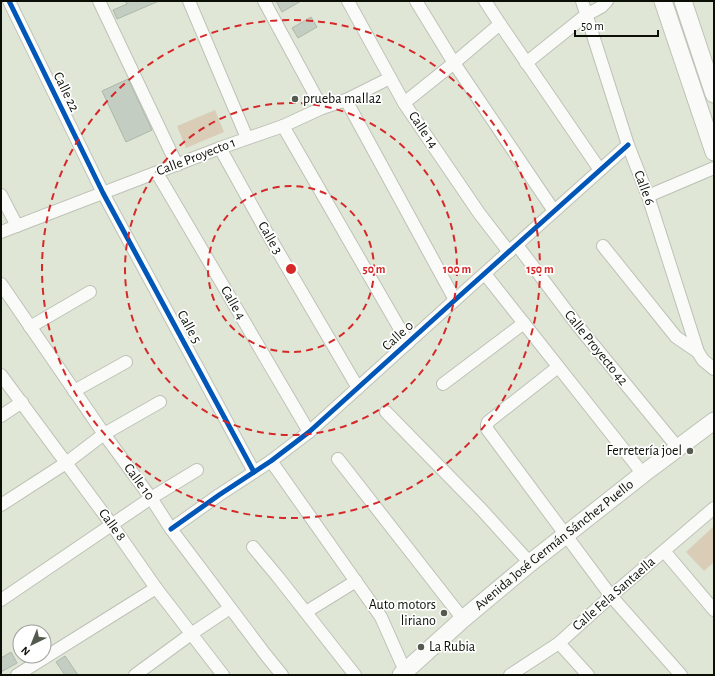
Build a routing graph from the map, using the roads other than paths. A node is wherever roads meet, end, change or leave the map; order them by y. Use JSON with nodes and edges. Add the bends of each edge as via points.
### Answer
{"nodes":[{"id":1,"x":9,"y":1,"type":"edge"},
{"id":2,"x":100,"y":1,"type":"edge"},
{"id":3,"x":189,"y":1,"type":"edge"},
{"id":4,"x":264,"y":1,"type":"edge"},
{"id":5,"x":348,"y":1,"type":"edge"},
{"id":6,"x":416,"y":1,"type":"edge"},
{"id":7,"x":486,"y":1,"type":"edge"},
{"id":8,"x":582,"y":1,"type":"edge"},
{"id":9,"x":607,"y":1,"type":"edge"},
{"id":10,"x":663,"y":1,"type":"edge"},
{"id":11,"x":683,"y":1,"type":"edge"},
{"id":12,"x":586,"y":15,"type":"junction"},
{"id":13,"x":500,"y":24,"type":"junction"},
{"id":14,"x":454,"y":63,"type":"junction"},
{"id":15,"x":526,"y":63,"type":"junction"},
{"id":16,"x":390,"y":78,"type":"junction"},
{"id":17,"x":714,"y":94,"type":"edge"},
{"id":18,"x":346,"y":100,"type":"junction"},
{"id":19,"x":404,"y":103,"type":"junction"},
{"id":20,"x":322,"y":108,"type":"junction"},
{"id":21,"x":284,"y":126,"type":"junction"},
{"id":22,"x":247,"y":138,"type":"junction"},
{"id":23,"x":628,"y":145,"type":"junction"},
{"id":24,"x":220,"y":148,"type":"junction"},
{"id":25,"x":714,"y":151,"type":"edge"},
{"id":26,"x":177,"y":165,"type":"junction"},
{"id":27,"x":714,"y":168,"type":"edge"},
{"id":28,"x":600,"y":170,"type":"junction"},
{"id":29,"x":157,"y":173,"type":"junction"},
{"id":30,"x":102,"y":193,"type":"junction"},
{"id":31,"x":1,"y":195,"type":"edge"},
{"id":32,"x":648,"y":196,"type":"junction"},
{"id":33,"x":554,"y":211,"type":"junction"},
{"id":34,"x":17,"y":226,"type":"junction"},
{"id":35,"x":1,"y":232,"type":"edge"},
{"id":36,"x":603,"y":246,"type":"dead end"},
{"id":37,"x":513,"y":249,"type":"junction"},
{"id":38,"x":485,"y":274,"type":"junction"},
{"id":39,"x":1,"y":284,"type":"edge"},
{"id":40,"x":90,"y":292,"type":"dead end"},
{"id":41,"x":455,"y":300,"type":"junction"},
{"id":42,"x":524,"y":323,"type":"junction"},
{"id":43,"x":30,"y":327,"type":"junction"},
{"id":44,"x":408,"y":343,"type":"junction"},
{"id":45,"x":698,"y":352,"type":"junction"},
{"id":46,"x":126,"y":362,"type":"dead end"},
{"id":47,"x":558,"y":367,"type":"junction"},
{"id":48,"x":714,"y":369,"type":"edge"},
{"id":49,"x":1,"y":375,"type":"edge"},
{"id":50,"x":443,"y":384,"type":"dead end"},
{"id":51,"x":358,"y":388,"type":"junction"},
{"id":52,"x":74,"y":391,"type":"junction"},
{"id":53,"x":22,"y":402,"type":"junction"},
{"id":54,"x":160,"y":402,"type":"dead end"},
{"id":55,"x":386,"y":412,"type":"dead end"},
{"id":56,"x":1,"y":416,"type":"edge"},
{"id":57,"x":714,"y":422,"type":"edge"},
{"id":58,"x":309,"y":432,"type":"junction"},
{"id":59,"x":104,"y":434,"type":"junction"},
{"id":60,"x":678,"y":448,"type":"junction"},
{"id":61,"x":338,"y":460,"type":"dead end"},
{"id":62,"x":271,"y":461,"type":"junction"},
{"id":63,"x":66,"y":463,"type":"junction"},
{"id":64,"x":197,"y":470,"type":"dead end"},
{"id":65,"x":254,"y":472,"type":"junction"},
{"id":66,"x":644,"y":474,"type":"junction"},
{"id":67,"x":151,"y":498,"type":"junction"},
{"id":68,"x":1,"y":505,"type":"edge"},
{"id":69,"x":714,"y":508,"type":"edge"},
{"id":70,"x":112,"y":525,"type":"junction"},
{"id":71,"x":171,"y":529,"type":"junction"},
{"id":72,"x":565,"y":535,"type":"junction"},
{"id":73,"x":253,"y":547,"type":"dead end"},
{"id":74,"x":664,"y":551,"type":"junction"},
{"id":75,"x":530,"y":563,"type":"junction"},
{"id":76,"x":356,"y":581,"type":"junction"},
{"id":77,"x":156,"y":588,"type":"junction"},
{"id":78,"x":611,"y":596,"type":"junction"},
{"id":79,"x":1,"y":600,"type":"edge"},
{"id":80,"x":230,"y":608,"type":"junction"},
{"id":81,"x":714,"y":610,"type":"edge"},
{"id":82,"x":306,"y":612,"type":"junction"},
{"id":83,"x":463,"y":619,"type":"junction"},
{"id":84,"x":191,"y":634,"type":"junction"},
{"id":85,"x":559,"y":642,"type":"junction"},
{"id":86,"x":403,"y":673,"type":"edge"},
{"id":87,"x":17,"y":675,"type":"edge"},
{"id":88,"x":135,"y":675,"type":"edge"},
{"id":89,"x":223,"y":675,"type":"edge"},
{"id":90,"x":282,"y":675,"type":"edge"},
{"id":91,"x":354,"y":675,"type":"edge"},
{"id":92,"x":510,"y":675,"type":"edge"},
{"id":93,"x":588,"y":675,"type":"edge"},
{"id":94,"x":680,"y":675,"type":"edge"}],
"edges":[{"from":1,"to":30,"type":"street","name":"Calle 22"},
{"from":2,"to":26,"type":"street"},
{"from":3,"to":22,"type":"street"},
{"from":4,"to":20,"type":"street"},
{"from":5,"to":16,"type":"street","name":"Calle 14"},
{"from":6,"to":14,"type":"street"},
{"from":7,"to":13,"type":"street"},
{"from":8,"to":12,"type":"street","name":"Calle 6"},
{"from":9,"to":12,"type":"street"},
{"from":10,"to":25,"type":"main road"},
{"from":11,"to":17,"type":"main road"},
{"from":12,"to":15,"type":"street"},
{"from":12,"to":23,"type":"street","name":"Calle 6"},
{"from":13,"to":14,"type":"street"},
{"from":13,"to":15,"type":"street"},
{"from":14,"to":19,"type":"street"},
{"from":14,"to":33,"type":"street"},
{"from":15,"to":28,"type":"street"},
{"from":16,"to":18,"type":"street","name":"Calle Proyecto 1"},
{"from":16,"to":19,"type":"street","name":"Calle 14"},
{"from":18,"to":20,"type":"street","name":"Calle Proyecto 1"},
{"from":18,"to":41,"type":"street"},
{"from":19,"to":37,"type":"street","name":"Calle 14","via":[[479,212]]},
{"from":20,"to":21,"type":"street","name":"Calle Proyecto 1"},
{"from":21,"to":22,"type":"street","name":"Calle Proyecto 1"},
{"from":21,"to":44,"type":"street"},
{"from":22,"to":24,"type":"street","name":"Calle Proyecto 1"},
{"from":23,"to":28,"type":"street","name":"Calle 0"},
{"from":23,"to":32,"type":"street","name":"Calle 6"},
{"from":24,"to":26,"type":"street","name":"Calle Proyecto 1"},
{"from":24,"to":51,"type":"street","name":"Calle 3"},
{"from":26,"to":29,"type":"street","name":"Calle Proyecto 1"},
{"from":27,"to":32,"type":"street"},
{"from":28,"to":33,"type":"street","name":"Calle 0"},
{"from":29,"to":30,"type":"street","name":"Calle Proyecto 1"},
{"from":29,"to":58,"type":"street","name":"Calle 4"},
{"from":30,"to":34,"type":"street","name":"Calle Proyecto 1"},
{"from":30,"to":65,"type":"street","name":"Calle 5"},
{"from":31,"to":34,"type":"street"},
{"from":32,"to":45,"type":"street","name":"Calle 6"},
{"from":33,"to":37,"type":"street","name":"Calle 0"},
{"from":34,"to":35,"type":"street","name":"Calle Proyecto 1"},
{"from":36,"to":45,"type":"street","via":[[676,337]]},
{"from":37,"to":38,"type":"street","name":"Calle 0"},
{"from":37,"to":60,"type":"street","name":"Calle Proyecto 42"},
{"from":38,"to":41,"type":"street","name":"Calle 0"},
{"from":38,"to":42,"type":"street"},
{"from":39,"to":43,"type":"street","name":"Calle 10"},
{"from":40,"to":43,"type":"street"},
{"from":41,"to":44,"type":"street","name":"Calle 0"},
{"from":42,"to":47,"type":"street"},
{"from":42,"to":50,"type":"street"},
{"from":43,"to":52,"type":"street","name":"Calle 10"},
{"from":44,"to":51,"type":"street","name":"Calle 0"},
{"from":45,"to":48,"type":"street","name":"Calle 6"},
{"from":46,"to":52,"type":"street"},
{"from":47,"to":66,"type":"street"},
{"from":47,"to":72,"type":"street","via":[[487,425]]},
{"from":49,"to":53,"type":"street","name":"Calle 8"},
{"from":51,"to":58,"type":"street","name":"Calle 0"},
{"from":52,"to":59,"type":"street","name":"Calle 10"},
{"from":53,"to":56,"type":"street"},
{"from":53,"to":63,"type":"street","name":"Calle 8"},
{"from":54,"to":59,"type":"street"},
{"from":55,"to":75,"type":"street"},
{"from":57,"to":60,"type":"main road","name":"Avenida José Germán Sánchez Puello"},
{"from":58,"to":62,"type":"street","name":"Calle 0"},
{"from":59,"to":63,"type":"street"},
{"from":59,"to":67,"type":"street","name":"Calle 10"},
{"from":60,"to":66,"type":"main road","name":"Avenida José Germán Sánchez Puello"},
{"from":61,"to":83,"type":"street"},
{"from":62,"to":65,"type":"street","name":"Calle 0"},
{"from":62,"to":76,"type":"street"},
{"from":63,"to":68,"type":"street"},
{"from":63,"to":70,"type":"street","name":"Calle 8"},
{"from":64,"to":67,"type":"street"},
{"from":65,"to":71,"type":"street","name":"Calle 0"},
{"from":66,"to":72,"type":"main road","name":"Avenida José Germán Sánchez Puello"},
{"from":67,"to":70,"type":"street"},
{"from":67,"to":71,"type":"street","name":"Calle 10"},
{"from":69,"to":74,"type":"street","name":"Calle Fela Santaella"},
{"from":70,"to":77,"type":"street","name":"Calle 8"},
{"from":70,"to":79,"type":"street"},
{"from":71,"to":80,"type":"street","name":"Calle 10"},
{"from":72,"to":75,"type":"main road","name":"Avenida José Germán Sánchez Puello"},
{"from":72,"to":78,"type":"street"},
{"from":73,"to":82,"type":"street"},
{"from":74,"to":78,"type":"street","name":"Calle Fela Santaella"},
{"from":74,"to":81,"type":"street"},
{"from":75,"to":83,"type":"main road","name":"Avenida José Germán Sánchez Puello"},
{"from":76,"to":82,"type":"street"},
{"from":76,"to":86,"type":"street","via":[[381,617]]},
{"from":77,"to":84,"type":"street","name":"Calle 8"},
{"from":77,"to":87,"type":"street"},
{"from":78,"to":85,"type":"street","name":"Calle Fela Santaella"},
{"from":78,"to":94,"type":"street"},
{"from":80,"to":84,"type":"street"},
{"from":80,"to":90,"type":"street","name":"Calle 10"},
{"from":82,"to":91,"type":"street"},
{"from":83,"to":86,"type":"main road","name":"Avenida José Germán Sánchez Puello"},
{"from":84,"to":88,"type":"street"},
{"from":84,"to":89,"type":"street","name":"Calle 8"},
{"from":85,"to":92,"type":"street","name":"Calle Fela Santaella"},
{"from":85,"to":93,"type":"street"}]}
